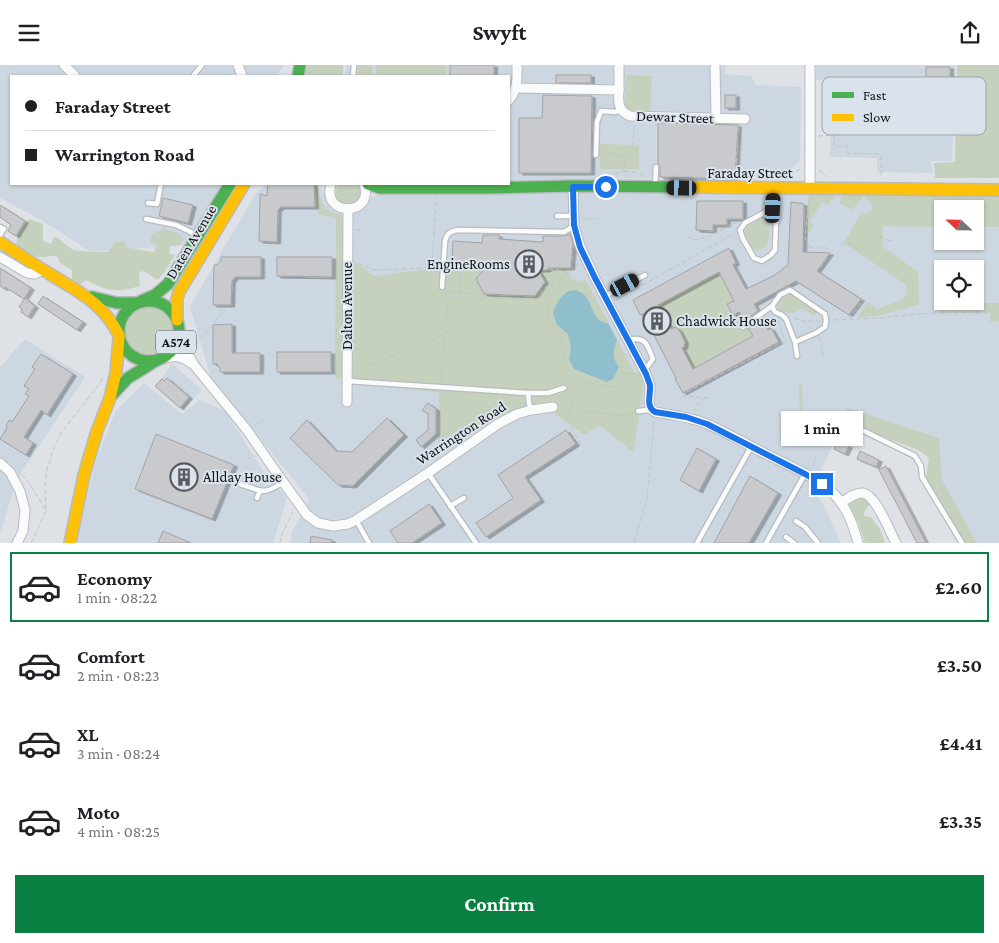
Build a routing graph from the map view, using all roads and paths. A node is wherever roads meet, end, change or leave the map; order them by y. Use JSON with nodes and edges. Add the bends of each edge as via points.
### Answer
{"nodes":[{"id":1,"x":64,"y":65,"type":"edge"},
{"id":2,"x":202,"y":65,"type":"edge"},
{"id":3,"x":518,"y":65,"type":"edge"},
{"id":4,"x":619,"y":65,"type":"edge"},
{"id":5,"x":715,"y":65,"type":"edge"},
{"id":6,"x":810,"y":65,"type":"edge"},
{"id":7,"x":74,"y":75,"type":"edge"},
{"id":8,"x":194,"y":75,"type":"edge"},
{"id":9,"x":516,"y":88,"type":"junction"},
{"id":10,"x":620,"y":90,"type":"junction"},
{"id":11,"x":510,"y":99,"type":"edge"},
{"id":12,"x":622,"y":112,"type":"junction"},
{"id":13,"x":716,"y":118,"type":"junction"},
{"id":14,"x":742,"y":119,"type":"joint"},
{"id":15,"x":986,"y":125,"type":"edge"},
{"id":16,"x":999,"y":125,"type":"edge"},
{"id":17,"x":834,"y":135,"type":"joint"},
{"id":18,"x":810,"y":136,"type":"junction"},
{"id":19,"x":596,"y":153,"type":"joint"},
{"id":20,"x":625,"y":158,"type":"junction"},
{"id":21,"x":656,"y":167,"type":"dead end"},
{"id":22,"x":804,"y":168,"type":"dead end"},
{"id":23,"x":816,"y":168,"type":"dead end"},
{"id":24,"x":624,"y":171,"type":"junction"},
{"id":25,"x":608,"y":174,"type":"dead end"},
{"id":26,"x":736,"y":175,"type":"dead end"},
{"id":27,"x":643,"y":179,"type":"dead end"},
{"id":28,"x":790,"y":181,"type":"dead end"},
{"id":29,"x":829,"y":181,"type":"dead end"},
{"id":30,"x":881,"y":181,"type":"dead end"},
{"id":31,"x":161,"y":185,"type":"edge"},
{"id":32,"x":229,"y":185,"type":"edge"},
{"id":33,"x":243,"y":185,"type":"edge"},
{"id":34,"x":366,"y":185,"type":"edge"},
{"id":35,"x":370,"y":185,"type":"edge"},
{"id":36,"x":330,"y":186,"type":"edge"},
{"id":37,"x":573,"y":187,"type":"junction"},
{"id":38,"x":655,"y":187,"type":"junction"},
{"id":39,"x":380,"y":188,"type":"junction"},
{"id":40,"x":810,"y":188,"type":"junction"},
{"id":41,"x":774,"y":189,"type":"junction"},
{"id":42,"x":999,"y":190,"type":"edge"},
{"id":43,"x":437,"y":194,"type":"dead end"},
{"id":44,"x":365,"y":198,"type":"junction"},
{"id":45,"x":148,"y":203,"type":"dead end"},
{"id":46,"x":773,"y":208,"type":"junction"},
{"id":47,"x":348,"y":209,"type":"junction"},
{"id":48,"x":557,"y":216,"type":"dead end"},
{"id":49,"x":146,"y":219,"type":"dead end"},
{"id":50,"x":598,"y":219,"type":"dead end"},
{"id":51,"x":574,"y":220,"type":"junction"},
{"id":52,"x":745,"y":223,"type":"junction"},
{"id":53,"x":0,"y":227,"type":"edge"},
{"id":54,"x":353,"y":230,"type":"dead end"},
{"id":55,"x":363,"y":230,"type":"dead end"},
{"id":56,"x":740,"y":230,"type":"junction"},
{"id":57,"x":0,"y":235,"type":"edge"},
{"id":58,"x":198,"y":236,"type":"junction"},
{"id":59,"x":687,"y":237,"type":"dead end"},
{"id":60,"x":891,"y":241,"type":"dead end"},
{"id":61,"x":0,"y":242,"type":"edge"},
{"id":62,"x":841,"y":245,"type":"dead end"},
{"id":63,"x":810,"y":248,"type":"junction"},
{"id":64,"x":810,"y":252,"type":"dead end"},
{"id":65,"x":0,"y":257,"type":"edge"},
{"id":66,"x":586,"y":258,"type":"junction"},
{"id":67,"x":348,"y":259,"type":"junction"},
{"id":68,"x":462,"y":263,"type":"dead end"},
{"id":69,"x":426,"y":264,"type":"dead end"},
{"id":70,"x":428,"y":268,"type":"junction"},
{"id":71,"x":548,"y":269,"type":"dead end"},
{"id":72,"x":818,"y":269,"type":"dead end"},
{"id":73,"x":42,"y":270,"type":"junction"},
{"id":74,"x":569,"y":273,"type":"junction"},
{"id":75,"x":645,"y":275,"type":"dead end"},
{"id":76,"x":557,"y":279,"type":"junction"},
{"id":77,"x":442,"y":287,"type":"dead end"},
{"id":78,"x":545,"y":288,"type":"junction"},
{"id":79,"x":459,"y":293,"type":"junction"},
{"id":80,"x":552,"y":294,"type":"junction"},
{"id":81,"x":87,"y":296,"type":"junction"},
{"id":82,"x":483,"y":297,"type":"junction"},
{"id":83,"x":607,"y":300,"type":"junction"},
{"id":84,"x":863,"y":300,"type":"dead end"},
{"id":85,"x":139,"y":302,"type":"junction"},
{"id":86,"x":772,"y":306,"type":"junction"},
{"id":87,"x":220,"y":313,"type":"dead end"},
{"id":88,"x":849,"y":319,"type":"dead end"},
{"id":89,"x":177,"y":322,"type":"junction"},
{"id":90,"x":743,"y":327,"type":"dead end"},
{"id":91,"x":444,"y":335,"type":"junction"},
{"id":92,"x":119,"y":336,"type":"junction"},
{"id":93,"x":626,"y":336,"type":"junction"},
{"id":94,"x":796,"y":341,"type":"junction"},
{"id":95,"x":195,"y":345,"type":"dead end"},
{"id":96,"x":797,"y":356,"type":"dead end"},
{"id":97,"x":158,"y":359,"type":"junction"},
{"id":98,"x":194,"y":365,"type":"junction"},
{"id":99,"x":644,"y":370,"type":"junction"},
{"id":100,"x":105,"y":372,"type":"dead end"},
{"id":101,"x":625,"y":374,"type":"junction"},
{"id":102,"x":347,"y":378,"type":"junction"},
{"id":103,"x":581,"y":381,"type":"junction"},
{"id":104,"x":620,"y":386,"type":"junction"},
{"id":105,"x":440,"y":387,"type":"junction"},
{"id":106,"x":564,"y":388,"type":"joint"},
{"id":107,"x":528,"y":393,"type":"junction"},
{"id":108,"x":690,"y":396,"type":"dead end"},
{"id":109,"x":710,"y":397,"type":"dead end"},
{"id":110,"x":110,"y":398,"type":"junction"},
{"id":111,"x":705,"y":398,"type":"junction"},
{"id":112,"x":347,"y":402,"type":"dead end"},
{"id":113,"x":553,"y":407,"type":"joint"},
{"id":114,"x":694,"y":408,"type":"dead end"},
{"id":115,"x":651,"y":409,"type":"junction"},
{"id":116,"x":531,"y":410,"type":"junction"},
{"id":117,"x":638,"y":411,"type":"joint"},
{"id":118,"x":568,"y":412,"type":"junction"},
{"id":119,"x":263,"y":420,"type":"dead end"},
{"id":120,"x":252,"y":428,"type":"dead end"},
{"id":121,"x":864,"y":431,"type":"dead end"},
{"id":122,"x":581,"y":444,"type":"dead end"},
{"id":123,"x":751,"y":447,"type":"junction"},
{"id":124,"x":258,"y":454,"type":"dead end"},
{"id":125,"x":816,"y":457,"type":"dead end"},
{"id":126,"x":246,"y":458,"type":"dead end"},
{"id":127,"x":0,"y":463,"type":"edge"},
{"id":128,"x":813,"y":466,"type":"dead end"},
{"id":129,"x":16,"y":469,"type":"dead end"},
{"id":130,"x":428,"y":473,"type":"junction"},
{"id":131,"x":805,"y":474,"type":"junction"},
{"id":132,"x":283,"y":482,"type":"junction"},
{"id":133,"x":240,"y":483,"type":"dead end"},
{"id":134,"x":260,"y":491,"type":"junction"},
{"id":135,"x":258,"y":498,"type":"dead end"},
{"id":136,"x":464,"y":498,"type":"dead end"},
{"id":137,"x":841,"y":503,"type":"junction"},
{"id":138,"x":300,"y":505,"type":"junction"},
{"id":139,"x":450,"y":506,"type":"junction"},
{"id":140,"x":46,"y":511,"type":"junction"},
{"id":141,"x":356,"y":520,"type":"junction"},
{"id":142,"x":796,"y":521,"type":"dead end"},
{"id":143,"x":786,"y":537,"type":"dead end"},
{"id":144,"x":17,"y":543,"type":"edge"},
{"id":145,"x":32,"y":543,"type":"edge"},
{"id":146,"x":70,"y":543,"type":"edge"},
{"id":147,"x":280,"y":543,"type":"edge"},
{"id":148,"x":369,"y":543,"type":"edge"},
{"id":149,"x":476,"y":543,"type":"edge"},
{"id":150,"x":634,"y":543,"type":"edge"},
{"id":151,"x":697,"y":543,"type":"edge"},
{"id":152,"x":766,"y":543,"type":"edge"},
{"id":153,"x":794,"y":543,"type":"edge"},
{"id":154,"x":818,"y":543,"type":"edge"},
{"id":155,"x":858,"y":543,"type":"edge"},
{"id":156,"x":896,"y":543,"type":"edge"},
{"id":157,"x":962,"y":543,"type":"edge"}],
"edges":[{"from":1,"to":7,"type":"street"},
{"from":2,"to":8,"type":"lane"},
{"from":3,"to":9,"type":"street"},
{"from":4,"to":10,"type":"street","name":"Dewar Street"},
{"from":5,"to":13,"type":"street"},
{"from":6,"to":18,"type":"street"},
{"from":9,"to":10,"type":"street"},
{"from":9,"to":11,"type":"street"},
{"from":10,"to":12,"type":"street","name":"Dewar Street"},
{"from":12,"to":13,"type":"street","name":"Dewar Street","via":[[634,117]]},
{"from":12,"to":19,"type":"lane","via":[[600,111]]},
{"from":12,"to":20,"type":"path","via":[[625,121],[634,124],[633,146]]},
{"from":13,"to":14,"type":"street","name":"Dewar Street"},
{"from":14,"to":26,"type":"path"},
{"from":15,"to":16,"type":"path"},
{"from":17,"to":18,"type":"path"},
{"from":17,"to":30,"type":"path","via":[[834,146],[847,146],[847,153],[881,154]]},
{"from":18,"to":40,"type":"street"},
{"from":19,"to":20,"type":"path"},
{"from":20,"to":24,"type":"path"},
{"from":21,"to":38,"type":"lane"},
{"from":22,"to":28,"type":"path","via":[[794,172]]},
{"from":23,"to":29,"type":"path"},
{"from":24,"to":25,"type":"path"},
{"from":24,"to":27,"type":"path","via":[[641,174]]},
{"from":31,"to":45,"type":"lane","via":[[157,204]]},
{"from":32,"to":58,"type":"street","name":"Daten Avenue"},
{"from":33,"to":89,"type":"street","name":"Daten Avenue","via":[[179,292]]},
{"from":34,"to":44,"type":"street"},
{"from":35,"to":39,"type":"street","name":"Faraday Street"},
{"from":36,"to":47,"type":"street","via":[[334,204]]},
{"from":37,"to":38,"type":"street","name":"Faraday Street"},
{"from":37,"to":39,"type":"street","name":"Faraday Street"},
{"from":37,"to":51,"type":"street"},
{"from":38,"to":41,"type":"street","name":"Faraday Street"},
{"from":39,"to":44,"type":"street"},
{"from":40,"to":41,"type":"street","name":"Faraday Street"},
{"from":40,"to":42,"type":"street","name":"Faraday Street"},
{"from":40,"to":63,"type":"path","via":[[805,238]]},
{"from":41,"to":46,"type":"lane"},
{"from":43,"to":70,"type":"path","via":[[432,265]]},
{"from":44,"to":47,"type":"street","via":[[358,207]]},
{"from":46,"to":52,"type":"lane"},
{"from":46,"to":56,"type":"lane","via":[[776,243],[771,255],[762,261],[754,258]]},
{"from":47,"to":67,"type":"street","name":"Dalton Avenue"},
{"from":48,"to":51,"type":"lane"},
{"from":49,"to":58,"type":"lane","via":[[176,225]]},
{"from":50,"to":51,"type":"path"},
{"from":51,"to":66,"type":"street"},
{"from":51,"to":77,"type":"lane","via":[[564,232],[450,232],[445,241]]},
{"from":52,"to":56,"type":"lane"},
{"from":52,"to":59,"type":"path","via":[[740,221],[704,239]]},
{"from":53,"to":57,"type":"lane","via":[[4,229]]},
{"from":54,"to":55,"type":"path"},
{"from":56,"to":83,"type":"path"},
{"from":58,"to":85,"type":"street","name":"Daten Avenue","via":[[163,290]]},
{"from":60,"to":62,"type":"path","via":[[876,236],[862,249]]},
{"from":61,"to":73,"type":"street","number":"A574"},
{"from":63,"to":64,"type":"path"},
{"from":63,"to":72,"type":"path","via":[[824,247],[832,252]]},
{"from":65,"to":73,"type":"street","via":[[27,273],[35,275]]},
{"from":66,"to":74,"type":"path"},
{"from":66,"to":83,"type":"street"},
{"from":67,"to":70,"type":"path","via":[[375,270]]},
{"from":67,"to":102,"type":"street","name":"Dalton Avenue"},
{"from":68,"to":79,"type":"path"},
{"from":69,"to":70,"type":"path"},
{"from":71,"to":74,"type":"path"},
{"from":73,"to":81,"type":"street","number":"A574"},
{"from":74,"to":76,"type":"path"},
{"from":75,"to":83,"type":"lane"},
{"from":76,"to":78,"type":"path"},
{"from":76,"to":80,"type":"path","via":[[562,285]]},
{"from":78,"to":80,"type":"path"},
{"from":78,"to":82,"type":"path","via":[[536,300]]},
{"from":79,"to":82,"type":"path","via":[[482,294]]},
{"from":79,"to":91,"type":"path","via":[[449,292]]},
{"from":80,"to":103,"type":"path","via":[[548,303],[549,319],[560,338],[569,371]]},
{"from":81,"to":85,"type":"street","number":"A574","via":[[110,302]]},
{"from":81,"to":92,"type":"street","number":"A574","via":[[110,317]]},
{"from":82,"to":91,"type":"path"},
{"from":83,"to":93,"type":"street"},
{"from":84,"to":88,"type":"path"},
{"from":85,"to":89,"type":"street","number":"A574","via":[[160,303],[168,308]]},
{"from":85,"to":92,"type":"street","number":"A574","via":[[121,319]]},
{"from":86,"to":90,"type":"lane"},
{"from":86,"to":94,"type":"lane","via":[[786,319]]},
{"from":86,"to":94,"type":"lane","via":[[780,295],[790,290],[825,314],[825,327]]},
{"from":87,"to":95,"type":"path"},
{"from":89,"to":97,"type":"street","number":"A574","via":[[177,341],[168,353]]},
{"from":89,"to":98,"type":"street","name":"Warrington Road"},
{"from":91,"to":102,"type":"path"},
{"from":91,"to":105,"type":"path"},
{"from":92,"to":97,"type":"street","number":"A574","via":[[130,354],[149,361]]},
{"from":92,"to":110,"type":"street","number":"A574"},
{"from":93,"to":99,"type":"street"},
{"from":93,"to":99,"type":"lane","via":[[646,341],[653,359]]},
{"from":93,"to":101,"type":"path","via":[[616,349],[617,362]]},
{"from":94,"to":96,"type":"lane"},
{"from":97,"to":98,"type":"street","name":"Warrington Road","via":[[180,357]]},
{"from":97,"to":110,"type":"street","number":"A574","via":[[128,378]]},
{"from":98,"to":132,"type":"street","name":"Warrington Road","via":[[247,430]]},
{"from":99,"to":101,"type":"path","via":[[639,374]]},
{"from":99,"to":115,"type":"street","via":[[650,387]]},
{"from":100,"to":140,"type":"path","via":[[54,447],[45,485]]},
{"from":101,"to":104,"type":"path"},
{"from":102,"to":105,"type":"lane"},
{"from":102,"to":112,"type":"street","name":"Dalton Avenue"},
{"from":103,"to":104,"type":"path","via":[[606,387]]},
{"from":103,"to":106,"type":"path"},
{"from":103,"to":118,"type":"path"},
{"from":104,"to":115,"type":"path","via":[[630,387]]},
{"from":105,"to":107,"type":"lane"},
{"from":106,"to":107,"type":"lane","via":[[548,393]]},
{"from":107,"to":116,"type":"lane"},
{"from":108,"to":111,"type":"path"},
{"from":109,"to":111,"type":"path"},
{"from":110,"to":146,"type":"street","number":"A574","via":[[84,475]]},
{"from":111,"to":114,"type":"path"},
{"from":113,"to":116,"type":"street","name":"Warrington Road"},
{"from":113,"to":118,"type":"path","via":[[556,412]]},
{"from":115,"to":117,"type":"lane"},
{"from":115,"to":123,"type":"street","via":[[707,424]]},
{"from":115,"to":150,"type":"path","via":[[646,499]]},
{"from":116,"to":130,"type":"street","name":"Warrington Road","via":[[498,424]]},
{"from":117,"to":118,"type":"path","via":[[630,416]]},
{"from":118,"to":122,"type":"path","via":[[568,423]]},
{"from":119,"to":120,"type":"path"},
{"from":121,"to":157,"type":"lane","via":[[915,456],[922,477]]},
{"from":123,"to":131,"type":"street"},
{"from":123,"to":151,"type":"lane"},
{"from":124,"to":126,"type":"path"},
{"from":125,"to":128,"type":"path"},
{"from":127,"to":144,"type":"street","via":[[10,472],[25,510],[23,531]]},
{"from":129,"to":140,"type":"path"},
{"from":130,"to":139,"type":"lane"},
{"from":130,"to":141,"type":"street","name":"Warrington Road"},
{"from":131,"to":137,"type":"street","via":[[832,492]]},
{"from":131,"to":152,"type":"lane"},
{"from":132,"to":134,"type":"lane","via":[[270,491]]},
{"from":132,"to":138,"type":"street","name":"Warrington Road"},
{"from":133,"to":134,"type":"lane"},
{"from":134,"to":135,"type":"lane"},
{"from":136,"to":139,"type":"lane"},
{"from":137,"to":155,"type":"street","via":[[854,527]]},
{"from":137,"to":156,"type":"street","via":[[860,493],[867,495],[876,503]]},
{"from":138,"to":141,"type":"street","name":"Warrington Road","via":[[307,515],[325,525],[348,524]]},
{"from":138,"to":147,"type":"path","via":[[290,516]]},
{"from":139,"to":149,"type":"lane"},
{"from":140,"to":145,"type":"path"},
{"from":141,"to":148,"type":"lane"},
{"from":142,"to":154,"type":"lane"},
{"from":143,"to":153,"type":"lane"}]}
